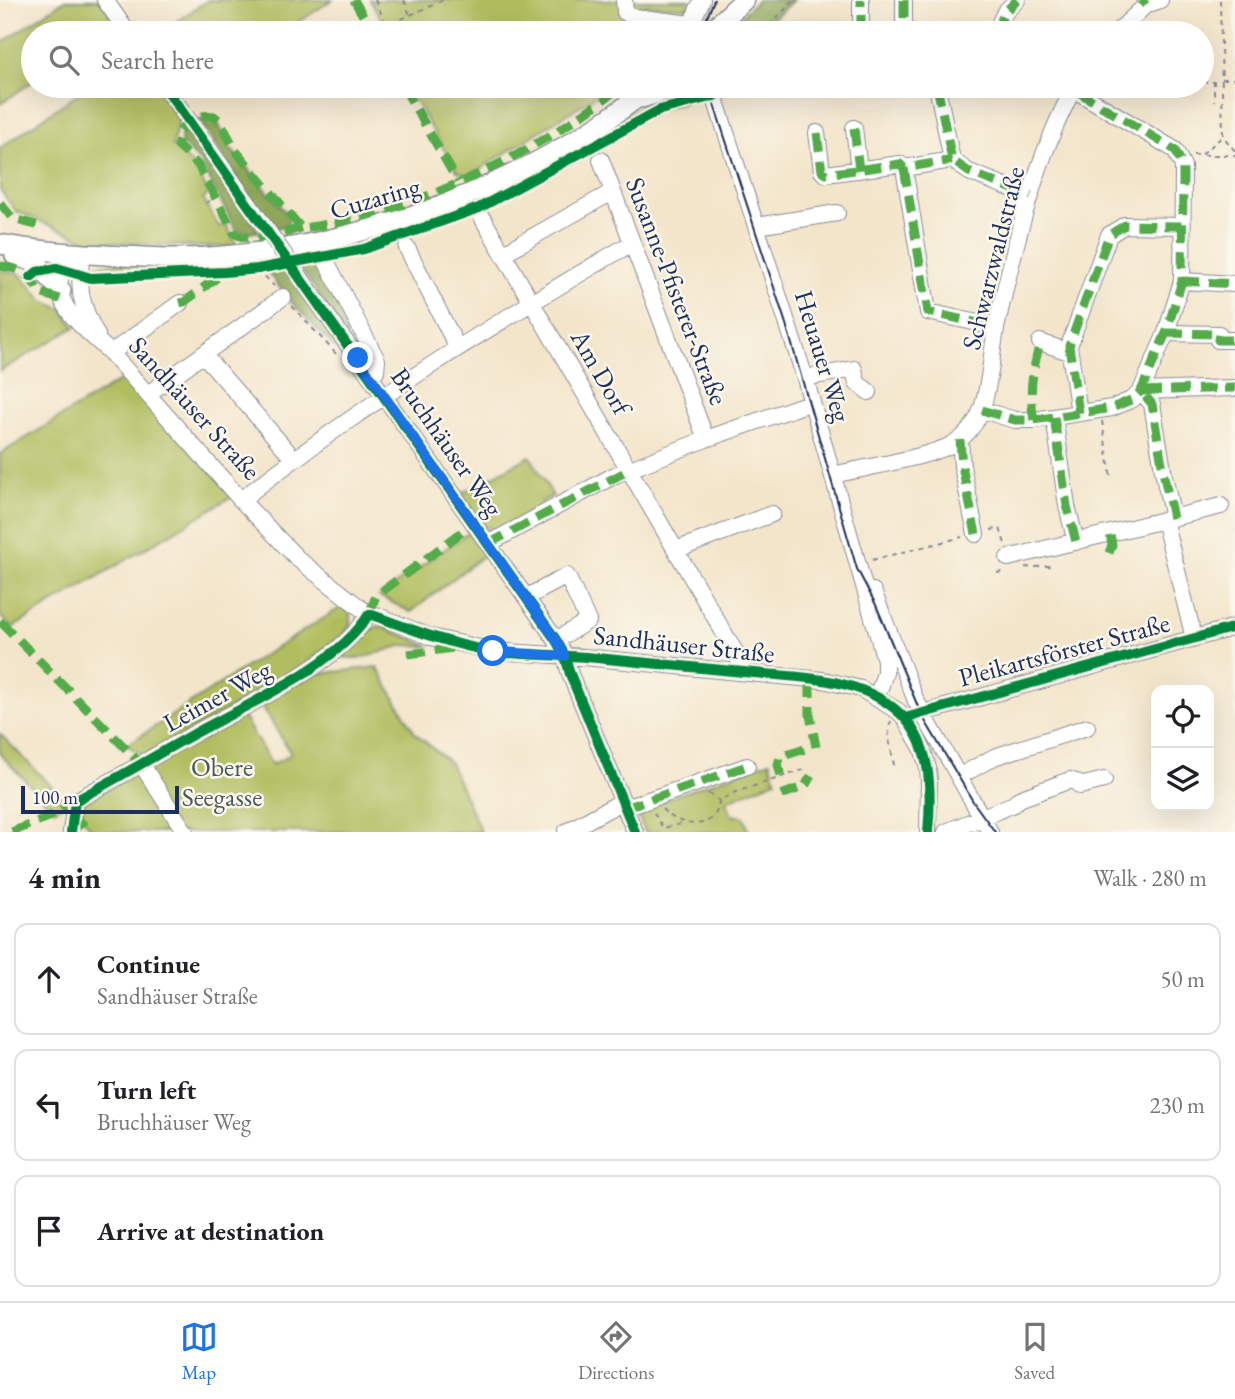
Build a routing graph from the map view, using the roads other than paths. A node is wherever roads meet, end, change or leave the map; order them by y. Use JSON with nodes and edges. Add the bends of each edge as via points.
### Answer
{"nodes":[{"id":1,"x":104,"y":0,"type":"edge"},
{"id":2,"x":624,"y":0,"type":"edge"},
{"id":3,"x":702,"y":0,"type":"edge"},
{"id":4,"x":744,"y":0,"type":"edge"},
{"id":5,"x":861,"y":0,"type":"edge"},
{"id":6,"x":904,"y":0,"type":"edge"},
{"id":7,"x":1017,"y":0,"type":"edge"},
{"id":8,"x":1149,"y":2,"type":"edge"},
{"id":9,"x":119,"y":21,"type":"edge"},
{"id":10,"x":667,"y":21,"type":"edge"},
{"id":11,"x":692,"y":21,"type":"edge"},
{"id":12,"x":722,"y":21,"type":"edge"},
{"id":13,"x":861,"y":21,"type":"edge"},
{"id":14,"x":904,"y":21,"type":"edge"},
{"id":15,"x":1001,"y":21,"type":"edge"},
{"id":16,"x":1129,"y":21,"type":"edge"},
{"id":17,"x":173,"y":98,"type":"edge"},
{"id":18,"x":636,"y":98,"type":"edge"},
{"id":19,"x":643,"y":98,"type":"edge"},
{"id":20,"x":721,"y":98,"type":"edge"},
{"id":21,"x":939,"y":98,"type":"edge"},
{"id":22,"x":1069,"y":98,"type":"edge"},
{"id":23,"x":1092,"y":98,"type":"edge"},
{"id":24,"x":631,"y":102,"type":"junction"},
{"id":25,"x":853,"y":128,"type":"dead end"},
{"id":26,"x":817,"y":133,"type":"dead end"},
{"id":27,"x":601,"y":160,"type":"dead end"},
{"id":28,"x":952,"y":160,"type":"junction"},
{"id":29,"x":904,"y":168,"type":"junction"},
{"id":30,"x":859,"y":170,"type":"junction"},
{"id":31,"x":612,"y":192,"type":"junction"},
{"id":32,"x":1031,"y":196,"type":"junction"},
{"id":33,"x":837,"y":213,"type":"dead end"},
{"id":34,"x":483,"y":219,"type":"dead end"},
{"id":35,"x":757,"y":226,"type":"junction"},
{"id":36,"x":1182,"y":226,"type":"junction"},
{"id":37,"x":632,"y":243,"type":"junction"},
{"id":38,"x":0,"y":244,"type":"edge"},
{"id":39,"x":407,"y":248,"type":"dead end"},
{"id":40,"x":0,"y":253,"type":"edge"},
{"id":41,"x":504,"y":253,"type":"junction"},
{"id":42,"x":81,"y":254,"type":"junction"},
{"id":43,"x":324,"y":257,"type":"dead end"},
{"id":44,"x":1182,"y":281,"type":"junction"},
{"id":45,"x":1235,"y":284,"type":"edge"},
{"id":46,"x":61,"y":291,"type":"junction"},
{"id":47,"x":284,"y":297,"type":"road end"},
{"id":48,"x":531,"y":302,"type":"junction"},
{"id":49,"x":180,"y":303,"type":"dead end"},
{"id":50,"x":996,"y":327,"type":"junction"},
{"id":51,"x":1166,"y":333,"type":"junction"},
{"id":52,"x":1235,"y":340,"type":"edge"},
{"id":53,"x":1041,"y":342,"type":"dead end"},
{"id":54,"x":457,"y":347,"type":"junction"},
{"id":55,"x":106,"y":348,"type":"junction"},
{"id":56,"x":1069,"y":352,"type":"junction"},
{"id":57,"x":204,"y":355,"type":"junction"},
{"id":58,"x":370,"y":375,"type":"junction"},
{"id":59,"x":805,"y":378,"type":"junction"},
{"id":60,"x":1235,"y":388,"type":"edge"},
{"id":61,"x":1141,"y":391,"type":"junction"},
{"id":62,"x":869,"y":392,"type":"dead end"},
{"id":63,"x":148,"y":394,"type":"junction"},
{"id":64,"x":384,"y":397,"type":"junction"},
{"id":65,"x":812,"y":402,"type":"junction"},
{"id":66,"x":982,"y":410,"type":"junction"},
{"id":67,"x":1079,"y":413,"type":"junction"},
{"id":68,"x":1054,"y":417,"type":"junction"},
{"id":69,"x":706,"y":439,"type":"junction"},
{"id":70,"x":960,"y":440,"type":"junction"},
{"id":71,"x":293,"y":459,"type":"junction"},
{"id":72,"x":629,"y":470,"type":"junction"},
{"id":73,"x":833,"y":475,"type":"junction"},
{"id":74,"x":242,"y":500,"type":"junction"},
{"id":75,"x":1221,"y":506,"type":"dead end"},
{"id":76,"x":772,"y":514,"type":"dead end"},
{"id":77,"x":1169,"y":519,"type":"junction"},
{"id":78,"x":976,"y":534,"type":"road end"},
{"id":79,"x":1076,"y":542,"type":"junction"},
{"id":80,"x":488,"y":544,"type":"junction"},
{"id":81,"x":676,"y":551,"type":"junction"},
{"id":82,"x":1010,"y":564,"type":"road end"},
{"id":83,"x":565,"y":565,"type":"dead end"},
{"id":84,"x":858,"y":566,"type":"junction"},
{"id":85,"x":524,"y":593,"type":"junction"},
{"id":86,"x":369,"y":614,"type":"junction"},
{"id":87,"x":1235,"y":627,"type":"edge"},
{"id":88,"x":1194,"y":638,"type":"junction"},
{"id":89,"x":556,"y":640,"type":"junction"},
{"id":90,"x":878,"y":643,"type":"junction"},
{"id":91,"x":565,"y":656,"type":"junction"},
{"id":92,"x":744,"y":672,"type":"junction"},
{"id":93,"x":861,"y":689,"type":"junction"},
{"id":94,"x":877,"y":697,"type":"junction"},
{"id":95,"x":924,"y":713,"type":"junction"},
{"id":96,"x":901,"y":715,"type":"junction"},
{"id":97,"x":1087,"y":727,"type":"dead end"},
{"id":98,"x":142,"y":765,"type":"junction"},
{"id":99,"x":747,"y":766,"type":"dead end"},
{"id":100,"x":960,"y":776,"type":"junction"},
{"id":101,"x":1104,"y":780,"type":"dead end"},
{"id":102,"x":624,"y":805,"type":"junction"},
{"id":103,"x":980,"y":818,"type":"junction"},
{"id":104,"x":71,"y":832,"type":"edge"},
{"id":105,"x":185,"y":832,"type":"edge"},
{"id":106,"x":566,"y":832,"type":"edge"},
{"id":107,"x":635,"y":832,"type":"edge"},
{"id":108,"x":928,"y":832,"type":"edge"},
{"id":109,"x":946,"y":832,"type":"edge"},
{"id":110,"x":990,"y":832,"type":"edge"}],
"edges":[{"from":1,"to":9,"type":"street"},
{"from":2,"to":10,"type":"street","via":[[625,12],[634,17]]},
{"from":3,"to":11,"type":"street"},
{"from":4,"to":12,"type":"main road"},
{"from":5,"to":13,"type":"street"},
{"from":6,"to":14,"type":"street"},
{"from":7,"to":15,"type":"street"},
{"from":8,"to":16,"type":"street"},
{"from":17,"to":58,"type":"street","name":"Bruchhäuser Weg","bridge":true},
{"from":18,"to":24,"type":"main road","name":"Cuzaring"},
{"from":19,"to":24,"type":"main road"},
{"from":20,"to":35,"type":"street","name":"Heuauer Weg"},
{"from":21,"to":28,"type":"street"},
{"from":22,"to":32,"type":"street","name":"Schwarzwaldstraße"},
{"from":23,"to":36,"type":"street","via":[[1171,145],[1184,176]]},
{"from":24,"to":42,"type":"main road","name":"Cuzaring","via":[[516,172],[388,224],[221,257]]},
{"from":25,"to":30,"type":"street"},
{"from":26,"to":30,"type":"street","via":[[822,171]]},
{"from":27,"to":31,"type":"street","name":"Susanne-Pfisterer-Straße"},
{"from":28,"to":29,"type":"street"},
{"from":28,"to":32,"type":"street","via":[[969,172]]},
{"from":29,"to":30,"type":"street","via":[[900,164]]},
{"from":29,"to":50,"type":"street","via":[[928,312]]},
{"from":31,"to":37,"type":"street","name":"Susanne-Pfisterer-Straße"},
{"from":31,"to":41,"type":"street"},
{"from":32,"to":50,"type":"street","name":"Schwarzwaldstraße"},
{"from":33,"to":35,"type":"street"},
{"from":34,"to":41,"type":"street","name":"Am Dorf"},
{"from":35,"to":59,"type":"street","name":"Heuauer Weg"},
{"from":36,"to":44,"type":"street"},
{"from":36,"to":56,"type":"street","via":[[1125,225],[1109,235],[1070,336]]},
{"from":37,"to":48,"type":"street"},
{"from":37,"to":69,"type":"street","name":"Susanne-Pfisterer-Straße"},
{"from":38,"to":42,"type":"main road"},
{"from":39,"to":54,"type":"street"},
{"from":40,"to":46,"type":"main road","via":[[36,262]]},
{"from":41,"to":48,"type":"street","name":"Am Dorf"},
{"from":42,"to":46,"type":"street","via":[[64,271]]},
{"from":42,"to":55,"type":"street","name":"Sandhäuser Straße","via":[[79,289]]},
{"from":43,"to":58,"type":"street","via":[[377,360],[376,371]]},
{"from":44,"to":45,"type":"street"},
{"from":44,"to":51,"type":"street"},
{"from":46,"to":55,"type":"street","name":"Sandhäuser Straße","via":[[70,313]]},
{"from":47,"to":57,"type":"street"},
{"from":48,"to":54,"type":"street"},
{"from":48,"to":72,"type":"street","name":"Am Dorf"},
{"from":49,"to":55,"type":"street"},
{"from":50,"to":66,"type":"street","name":"Schwarzwaldstraße"},
{"from":51,"to":52,"type":"street","via":[[1219,334],[1218,340]]},
{"from":51,"to":61,"type":"street"},
{"from":53,"to":56,"type":"street"},
{"from":54,"to":64,"type":"street"},
{"from":55,"to":63,"type":"street","name":"Sandhäuser Straße"},
{"from":56,"to":67,"type":"street"},
{"from":57,"to":63,"type":"street"},
{"from":57,"to":71,"type":"street"},
{"from":58,"to":64,"type":"street","name":"Bruchhäuser Weg"},
{"from":59,"to":62,"type":"street","via":[[854,369],[857,383]]},
{"from":59,"to":65,"type":"street","name":"Heuauer Weg"},
{"from":60,"to":61,"type":"street"},
{"from":61,"to":67,"type":"street","via":[[1123,404]]},
{"from":61,"to":77,"type":"street","via":[[1152,404]]},
{"from":63,"to":74,"type":"street","name":"Sandhäuser Straße"},
{"from":64,"to":71,"type":"street"},
{"from":64,"to":80,"type":"street","name":"Bruchhäuser Weg"},
{"from":65,"to":69,"type":"street"},
{"from":65,"to":73,"type":"street","name":"Heuauer Weg"},
{"from":66,"to":68,"type":"street","via":[[1014,420]]},
{"from":66,"to":70,"type":"street","name":"Schwarzwaldstraße"},
{"from":67,"to":68,"type":"street"},
{"from":68,"to":79,"type":"street"},
{"from":69,"to":72,"type":"street"},
{"from":70,"to":73,"type":"street","via":[[937,451]]},
{"from":70,"to":78,"type":"street"},
{"from":71,"to":74,"type":"street"},
{"from":72,"to":80,"type":"street"},
{"from":72,"to":81,"type":"street","name":"Am Dorf"},
{"from":73,"to":84,"type":"street","name":"Heuauer Weg"},
{"from":74,"to":86,"type":"street","name":"Sandhäuser Straße","via":[[299,560]]},
{"from":75,"to":77,"type":"street"},
{"from":76,"to":81,"type":"street"},
{"from":77,"to":79,"type":"street"},
{"from":77,"to":88,"type":"street"},
{"from":79,"to":82,"type":"street"},
{"from":80,"to":85,"type":"street","name":"Bruchhäuser Weg"},
{"from":81,"to":92,"type":"street","name":"Am Dorf"},
{"from":83,"to":85,"type":"street"},
{"from":84,"to":90,"type":"street","name":"Heuauer Weg"},
{"from":84,"to":95,"type":"street"},
{"from":85,"to":89,"type":"street","name":"Bruchhäuser Weg"},
{"from":85,"to":89,"type":"street","via":[[567,576],[588,621]]},
{"from":86,"to":91,"type":"street","name":"Sandhäuser Straße","via":[[431,637],[493,651]]},
{"from":86,"to":98,"type":"street","name":"Leimer Weg","via":[[342,646],[303,672]]},
{"from":87,"to":88,"type":"street","name":"Pleikartsförster Straße"},
{"from":88,"to":95,"type":"street","name":"Pleikartsförster Straße"},
{"from":89,"to":91,"type":"street","name":"Bruchhäuser Weg"},
{"from":90,"to":93,"type":"street","name":"Heuauer Weg","via":[[877,671]]},
{"from":90,"to":94,"type":"street","name":"Heuauer Weg","via":[[886,665]]},
{"from":91,"to":92,"type":"street","name":"Sandhäuser Straße"},
{"from":91,"to":102,"type":"street","name":"Bruchhäuser Weg"},
{"from":92,"to":93,"type":"street","name":"Sandhäuser Straße"},
{"from":93,"to":94,"type":"street","name":"Sandhäuser Straße"},
{"from":94,"to":96,"type":"street","name":"Sandhäuser Straße"},
{"from":95,"to":96,"type":"street","name":"Pleikartsförster Straße"},
{"from":95,"to":100,"type":"street"},
{"from":96,"to":108,"type":"street","via":[[919,742],[928,768]]},
{"from":97,"to":100,"type":"street","via":[[994,757]]},
{"from":98,"to":104,"type":"street","name":"Leimer Weg","via":[[75,802]]},
{"from":98,"to":105,"type":"street"},
{"from":99,"to":102,"type":"street"},
{"from":100,"to":103,"type":"street"},
{"from":101,"to":103,"type":"street","via":[[1083,786],[1070,780]]},
{"from":102,"to":106,"type":"street"},
{"from":102,"to":107,"type":"street","name":"Bruchhäuser Weg"},
{"from":103,"to":109,"type":"street"},
{"from":103,"to":110,"type":"street"}]}
